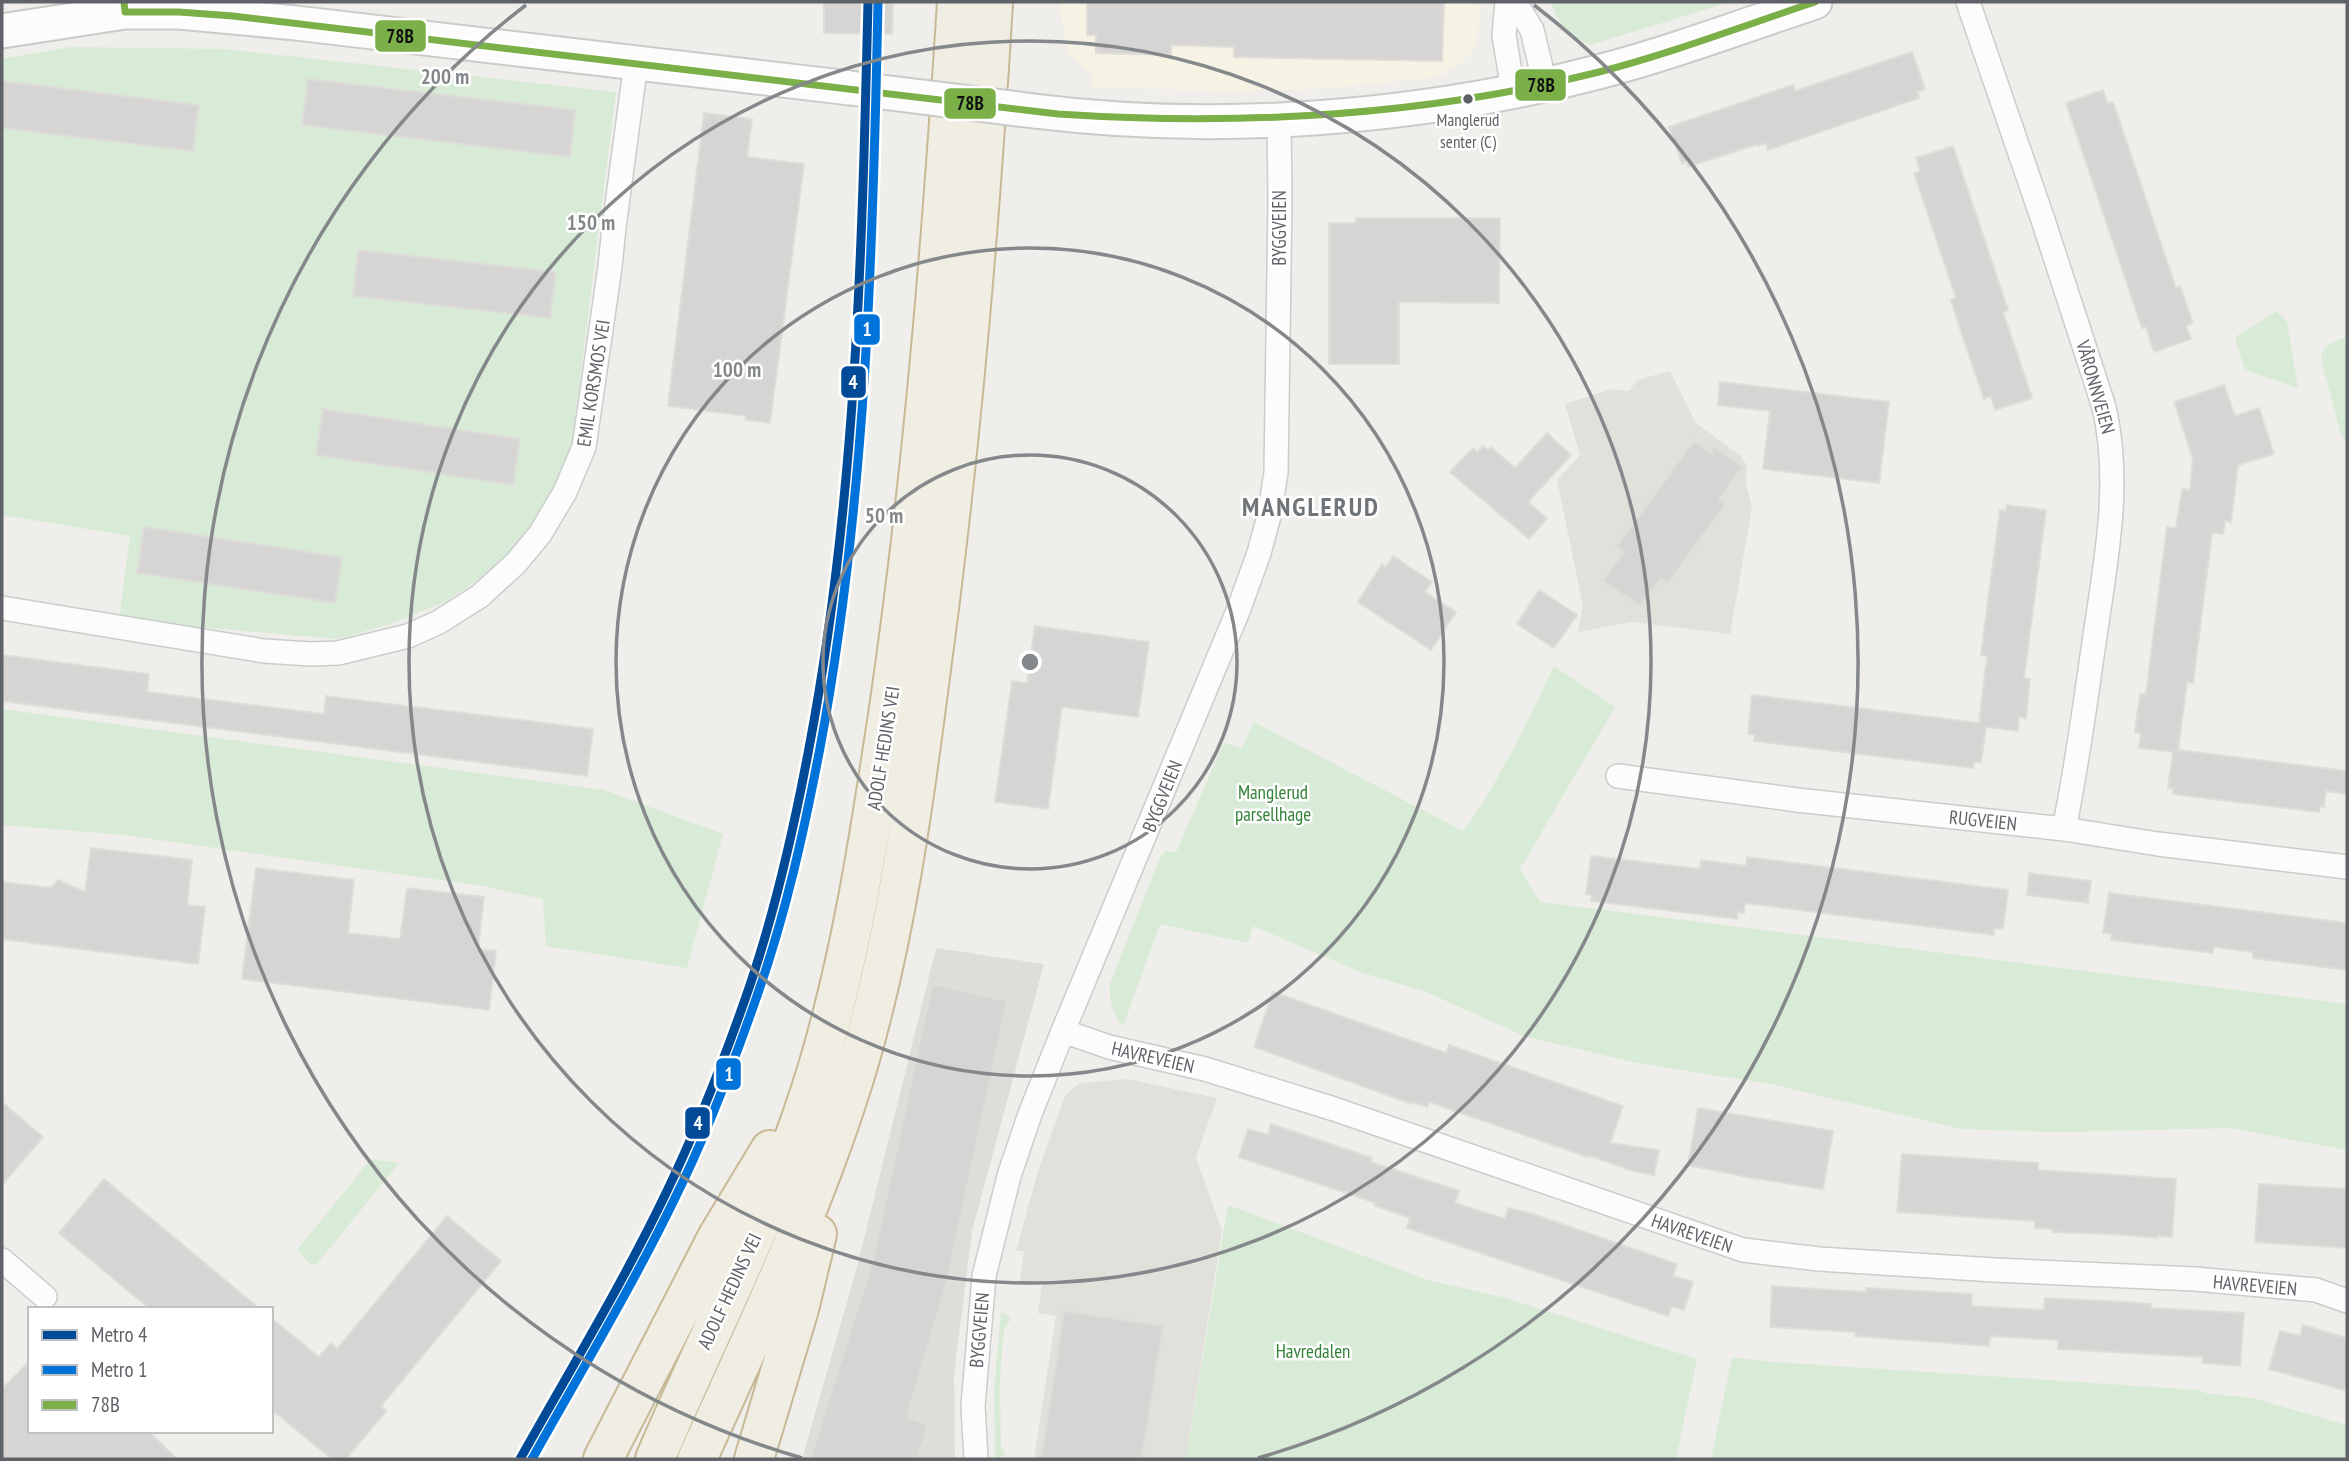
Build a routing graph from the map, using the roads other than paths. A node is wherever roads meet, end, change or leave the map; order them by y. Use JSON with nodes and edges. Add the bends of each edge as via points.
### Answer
{"nodes":[{"id":1,"x":957,"y":2,"type":"edge"},
{"id":2,"x":993,"y":2,"type":"edge"},
{"id":3,"x":1507,"y":2,"type":"edge"},
{"id":4,"x":1515,"y":2,"type":"edge"},
{"id":5,"x":1815,"y":2,"type":"edge"},
{"id":6,"x":1968,"y":2,"type":"edge"},
{"id":7,"x":125,"y":7,"type":"edge"},
{"id":8,"x":2,"y":31,"type":"edge"},
{"id":9,"x":636,"y":63,"type":"junction"},
{"id":10,"x":1529,"y":87,"type":"junction"},
{"id":11,"x":1279,"y":120,"type":"junction"},
{"id":12,"x":2,"y":608,"type":"edge"},
{"id":13,"x":1618,"y":776,"type":"dead end"},
{"id":14,"x":2064,"y":829,"type":"junction"},
{"id":15,"x":2347,"y":867,"type":"edge"},
{"id":16,"x":1063,"y":1031,"type":"junction"},
{"id":17,"x":817,"y":1069,"type":"junction"},
{"id":18,"x":834,"y":1143,"type":"junction"},
{"id":19,"x":2,"y":1260,"type":"edge"},
{"id":20,"x":45,"y":1297,"type":"dead end"},
{"id":21,"x":2347,"y":1301,"type":"edge"},
{"id":22,"x":603,"y":1459,"type":"edge"},
{"id":23,"x":655,"y":1459,"type":"edge"},
{"id":24,"x":696,"y":1459,"type":"edge"},
{"id":25,"x":754,"y":1459,"type":"edge"},
{"id":26,"x":976,"y":1459,"type":"edge"}],
"edges":[{"from":1,"to":17,"type":"highway","name":"ADOLF HEDINS VEI","via":[[939,275],[906,586],[858,900]]},
{"from":2,"to":18,"type":"highway","name":"ADOLF HEDINS VEI","via":[[964,398],[925,715],[881,976]]},
{"from":3,"to":10,"type":"street","via":[[1504,35]]},
{"from":4,"to":10,"type":"street","via":[[1532,30]]},
{"from":5,"to":10,"type":"street","via":[[1641,60]]},
{"from":6,"to":14,"type":"street","name":"VÅRONNVEIEN","via":[[2110,433],[2113,493],[2106,556]]},
{"from":7,"to":8,"type":"street"},
{"from":7,"to":9,"type":"street"},
{"from":9,"to":11,"type":"street","bridge":true,"via":[[1034,111],[1166,121]]},
{"from":9,"to":12,"type":"street","name":"EMIL KORSMOS VEI","via":[[584,447],[540,534],[480,596],[408,636],[338,653],[311,654],[264,651]]},
{"from":10,"to":11,"type":"street","via":[[1438,104]]},
{"from":11,"to":16,"type":"street","name":"BYGGVEIEN","via":[[1277,458],[1269,516],[1238,611]]},
{"from":13,"to":14,"type":"street","name":"RUGVEIEN"},
{"from":14,"to":15,"type":"street","name":"RUGVEIEN"},
{"from":16,"to":21,"type":"street","name":"HAVREVEIEN","via":[[1334,1109],[1743,1250],[1819,1259],[2195,1279],[2316,1290]]},
{"from":16,"to":26,"type":"street","name":"BYGGVEIEN","via":[[1009,1176],[984,1276],[973,1406]]},
{"from":17,"to":22,"type":"highway","via":[[718,1236]]},
{"from":17,"to":23,"type":"highway","name":"ADOLF HEDINS VEI","via":[[770,1202]]},
{"from":18,"to":24,"type":"highway","name":"ADOLF HEDINS VEI"},
{"from":18,"to":25,"type":"highway","via":[[799,1309]]},
{"from":19,"to":20,"type":"street"}]}
